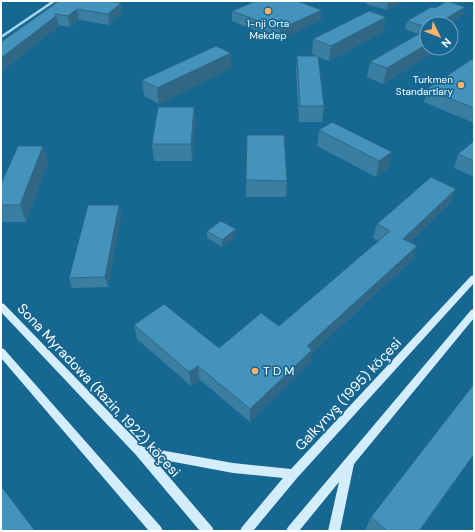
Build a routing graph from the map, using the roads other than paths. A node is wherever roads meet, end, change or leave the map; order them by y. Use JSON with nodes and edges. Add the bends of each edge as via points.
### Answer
{"nodes":[{"id":1,"x":54,"y":1,"type":"edge"},
{"id":2,"x":1,"y":37,"type":"edge"},
{"id":3,"x":474,"y":278,"type":"edge"},
{"id":4,"x":1,"y":306,"type":"edge"},
{"id":5,"x":474,"y":312,"type":"edge"},
{"id":6,"x":1,"y":352,"type":"edge"},
{"id":7,"x":140,"y":451,"type":"junction"},
{"id":8,"x":350,"y":460,"type":"junction"},
{"id":9,"x":293,"y":474,"type":"junction"},
{"id":10,"x":157,"y":531,"type":"edge"},
{"id":11,"x":208,"y":531,"type":"edge"},
{"id":12,"x":246,"y":531,"type":"edge"},
{"id":13,"x":292,"y":531,"type":"edge"},
{"id":14,"x":334,"y":531,"type":"edge"}],
"edges":[{"from":1,"to":2,"type":"street"},
{"from":3,"to":9,"type":"main road","name":"Galkynyş (1995) köçesi"},
{"from":4,"to":7,"type":"main road","name":"Sona Myradowa (Razin, 1922) köçesi"},
{"from":5,"to":8,"type":"main road"},
{"from":6,"to":10,"type":"main road"},
{"from":7,"to":9,"type":"main road","via":[[233,468]]},
{"from":7,"to":11,"type":"main road","name":"Sona Myradowa (Razin, 1922) köçesi"},
{"from":8,"to":13,"type":"main road"},
{"from":8,"to":14,"type":"main road"},
{"from":9,"to":12,"type":"main road","name":"Galkynyş (1995) köçesi"}]}
